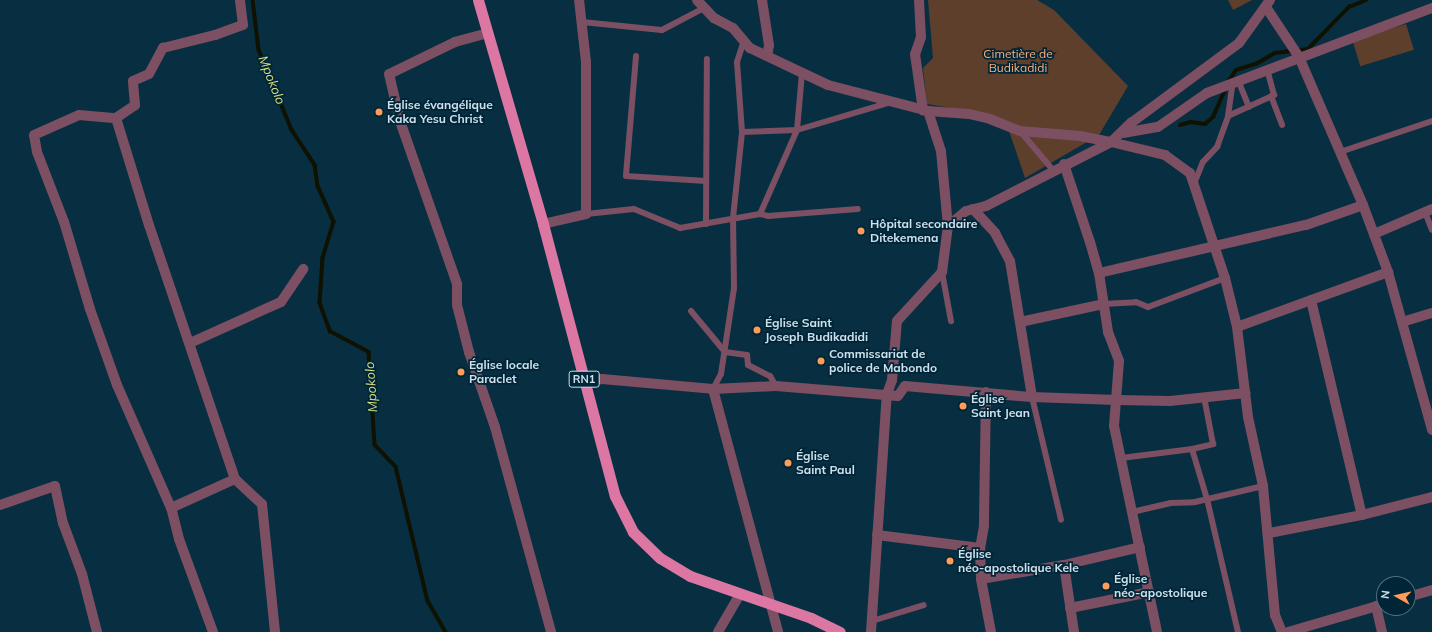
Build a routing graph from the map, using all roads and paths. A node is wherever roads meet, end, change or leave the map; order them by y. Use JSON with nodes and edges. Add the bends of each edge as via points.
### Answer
{"nodes":[{"id":1,"x":240,"y":0,"type":"edge"},
{"id":2,"x":478,"y":0,"type":"edge"},
{"id":3,"x":579,"y":0,"type":"edge"},
{"id":4,"x":762,"y":0,"type":"edge"},
{"id":5,"x":919,"y":0,"type":"edge"},
{"id":6,"x":699,"y":4,"type":"edge"},
{"id":7,"x":1268,"y":4,"type":"edge"},
{"id":8,"x":1432,"y":8,"type":"edge"},
{"id":9,"x":582,"y":22,"type":"junction"},
{"id":10,"x":488,"y":33,"type":"junction"},
{"id":11,"x":744,"y":41,"type":"junction"},
{"id":12,"x":636,"y":56,"type":"dead end"},
{"id":13,"x":767,"y":56,"type":"junction"},
{"id":14,"x":1299,"y":57,"type":"junction"},
{"id":15,"x":707,"y":59,"type":"dead end"},
{"id":16,"x":1267,"y":69,"type":"junction"},
{"id":17,"x":802,"y":73,"type":"junction"},
{"id":18,"x":1235,"y":81,"type":"junction"},
{"id":19,"x":1271,"y":96,"type":"junction"},
{"id":20,"x":893,"y":102,"type":"junction"},
{"id":21,"x":1248,"y":107,"type":"junction"},
{"id":22,"x":926,"y":110,"type":"junction"},
{"id":23,"x":1228,"y":116,"type":"junction"},
{"id":24,"x":116,"y":118,"type":"junction"},
{"id":25,"x":1432,"y":120,"type":"edge"},
{"id":26,"x":1282,"y":125,"type":"dead end"},
{"id":27,"x":797,"y":130,"type":"junction"},
{"id":28,"x":1020,"y":131,"type":"junction"},
{"id":29,"x":742,"y":132,"type":"junction"},
{"id":30,"x":1123,"y":133,"type":"junction"},
{"id":31,"x":1111,"y":142,"type":"junction"},
{"id":32,"x":1340,"y":152,"type":"junction"},
{"id":33,"x":1064,"y":164,"type":"junction"},
{"id":34,"x":1053,"y":170,"type":"junction"},
{"id":35,"x":706,"y":181,"type":"junction"},
{"id":36,"x":1194,"y":184,"type":"junction"},
{"id":37,"x":1363,"y":205,"type":"junction"},
{"id":38,"x":858,"y":209,"type":"dead end"},
{"id":39,"x":973,"y":209,"type":"junction"},
{"id":40,"x":1429,"y":210,"type":"edge"},
{"id":41,"x":586,"y":214,"type":"junction"},
{"id":42,"x":760,"y":214,"type":"junction"},
{"id":43,"x":733,"y":218,"type":"junction"},
{"id":44,"x":543,"y":224,"type":"junction"},
{"id":45,"x":706,"y":224,"type":"junction"},
{"id":46,"x":948,"y":226,"type":"junction"},
{"id":47,"x":1432,"y":230,"type":"edge"},
{"id":48,"x":1374,"y":234,"type":"junction"},
{"id":49,"x":1215,"y":247,"type":"junction"},
{"id":50,"x":303,"y":269,"type":"dead end"},
{"id":51,"x":942,"y":272,"type":"junction"},
{"id":52,"x":1388,"y":272,"type":"junction"},
{"id":53,"x":1099,"y":273,"type":"junction"},
{"id":54,"x":1225,"y":278,"type":"junction"},
{"id":55,"x":1311,"y":300,"type":"junction"},
{"id":56,"x":1103,"y":304,"type":"junction"},
{"id":57,"x":691,"y":311,"type":"dead end"},
{"id":58,"x":1432,"y":313,"type":"edge"},
{"id":59,"x":951,"y":320,"type":"dead end"},
{"id":60,"x":1020,"y":322,"type":"junction"},
{"id":61,"x":1402,"y":322,"type":"junction"},
{"id":62,"x":1237,"y":327,"type":"junction"},
{"id":63,"x":190,"y":343,"type":"junction"},
{"id":64,"x":725,"y":352,"type":"junction"},
{"id":65,"x":584,"y":382,"type":"junction"},
{"id":66,"x":776,"y":386,"type":"junction"},
{"id":67,"x":713,"y":389,"type":"junction"},
{"id":68,"x":986,"y":392,"type":"junction"},
{"id":69,"x":1246,"y":393,"type":"junction"},
{"id":70,"x":887,"y":394,"type":"junction"},
{"id":71,"x":1032,"y":397,"type":"junction"},
{"id":72,"x":1204,"y":397,"type":"junction"},
{"id":73,"x":1117,"y":400,"type":"junction"},
{"id":74,"x":1432,"y":430,"type":"edge"},
{"id":75,"x":1192,"y":449,"type":"junction"},
{"id":76,"x":1121,"y":458,"type":"junction"},
{"id":77,"x":235,"y":479,"type":"junction"},
{"id":78,"x":1263,"y":486,"type":"junction"},
{"id":79,"x":1432,"y":497,"type":"edge"},
{"id":80,"x":1207,"y":499,"type":"junction"},
{"id":81,"x":0,"y":505,"type":"edge"},
{"id":82,"x":171,"y":508,"type":"junction"},
{"id":83,"x":1132,"y":512,"type":"junction"},
{"id":84,"x":1362,"y":515,"type":"junction"},
{"id":85,"x":1061,"y":520,"type":"dead end"},
{"id":86,"x":1269,"y":533,"type":"junction"},
{"id":87,"x":877,"y":534,"type":"junction"},
{"id":88,"x":1140,"y":547,"type":"junction"},
{"id":89,"x":980,"y":548,"type":"junction"},
{"id":90,"x":1064,"y":565,"type":"junction"},
{"id":91,"x":981,"y":579,"type":"junction"},
{"id":92,"x":1432,"y":590,"type":"edge"},
{"id":93,"x":1149,"y":592,"type":"junction"},
{"id":94,"x":740,"y":594,"type":"junction"},
{"id":95,"x":1416,"y":595,"type":"edge"},
{"id":96,"x":771,"y":605,"type":"junction"},
{"id":97,"x":924,"y":606,"type":"dead end"},
{"id":98,"x":1376,"y":606,"type":"edge"},
{"id":99,"x":1070,"y":608,"type":"junction"},
{"id":100,"x":1381,"y":616,"type":"edge"},
{"id":101,"x":872,"y":621,"type":"junction"},
{"id":102,"x":97,"y":632,"type":"edge"},
{"id":103,"x":212,"y":632,"type":"edge"},
{"id":104,"x":275,"y":632,"type":"edge"},
{"id":105,"x":551,"y":632,"type":"edge"},
{"id":106,"x":718,"y":632,"type":"edge"},
{"id":107,"x":778,"y":632,"type":"edge"},
{"id":108,"x":840,"y":632,"type":"edge"},
{"id":109,"x":871,"y":632,"type":"edge"},
{"id":110,"x":991,"y":632,"type":"edge"},
{"id":111,"x":1074,"y":632,"type":"edge"},
{"id":112,"x":1157,"y":632,"type":"edge"},
{"id":113,"x":1238,"y":632,"type":"edge"},
{"id":114,"x":1282,"y":632,"type":"edge"},
{"id":115,"x":1288,"y":632,"type":"edge"},
{"id":116,"x":1382,"y":632,"type":"edge"}],
"edges":[{"from":1,"to":24,"type":"street","via":[[243,24],[215,36],[163,48],[149,74],[133,81],[135,105]]},
{"from":2,"to":10,"type":"highway","number":"RN1"},
{"from":3,"to":9,"type":"street"},
{"from":4,"to":13,"type":"street","via":[[769,45]]},
{"from":5,"to":22,"type":"street","via":[[921,37],[915,54]]},
{"from":6,"to":9,"type":"lane","via":[[662,30]]},
{"from":6,"to":11,"type":"street","via":[[714,18],[734,28]]},
{"from":7,"to":14,"type":"street"},
{"from":7,"to":30,"type":"street","via":[[1239,43],[1131,123]]},
{"from":8,"to":14,"type":"street"},
{"from":9,"to":41,"type":"street","via":[[586,62]]},
{"from":10,"to":44,"type":"highway","number":"RN1"},
{"from":10,"to":105,"type":"street","via":[[455,42],[389,74],[400,121],[457,284],[457,305],[469,352],[495,427]]},
{"from":11,"to":13,"type":"street","via":[[750,48]]},
{"from":11,"to":29,"type":"lane","via":[[737,62]]},
{"from":12,"to":35,"type":"lane","via":[[626,176]]},
{"from":13,"to":17,"type":"street"},
{"from":14,"to":16,"type":"street"},
{"from":14,"to":32,"type":"street"},
{"from":15,"to":35,"type":"lane"},
{"from":16,"to":18,"type":"street"},
{"from":16,"to":19,"type":"lane","via":[[1274,95]]},
{"from":17,"to":20,"type":"street","via":[[828,85]]},
{"from":17,"to":27,"type":"lane"},
{"from":18,"to":21,"type":"lane"},
{"from":18,"to":23,"type":"lane"},
{"from":18,"to":30,"type":"street","via":[[1207,93],[1158,126]]},
{"from":19,"to":21,"type":"lane"},
{"from":19,"to":26,"type":"lane"},
{"from":20,"to":22,"type":"street"},
{"from":20,"to":27,"type":"lane"},
{"from":21,"to":23,"type":"lane"},
{"from":22,"to":28,"type":"street","via":[[976,115]]},
{"from":22,"to":46,"type":"street","via":[[941,151]]},
{"from":23,"to":36,"type":"lane","via":[[1217,147],[1203,162]]},
{"from":24,"to":63,"type":"street","via":[[149,225]]},
{"from":24,"to":82,"type":"street","via":[[79,115],[34,135],[35,144],[64,222],[90,309],[117,385]]},
{"from":25,"to":32,"type":"lane"},
{"from":27,"to":29,"type":"lane"},
{"from":27,"to":42,"type":"lane"},
{"from":28,"to":31,"type":"street","via":[[1080,136]]},
{"from":28,"to":34,"type":"lane"},
{"from":29,"to":43,"type":"lane"},
{"from":30,"to":31,"type":"street"},
{"from":31,"to":33,"type":"street","via":[[1082,159]]},
{"from":31,"to":36,"type":"street","via":[[1165,155],[1190,173]]},
{"from":32,"to":37,"type":"street"},
{"from":33,"to":34,"type":"street"},
{"from":33,"to":53,"type":"street"},
{"from":34,"to":39,"type":"street","via":[[986,206]]},
{"from":35,"to":45,"type":"lane"},
{"from":36,"to":49,"type":"street"},
{"from":37,"to":48,"type":"street"},
{"from":37,"to":49,"type":"street","via":[[1306,225]]},
{"from":38,"to":42,"type":"lane","via":[[768,216]]},
{"from":39,"to":46,"type":"street","via":[[966,211]]},
{"from":39,"to":60,"type":"street","via":[[995,233],[1010,261]]},
{"from":40,"to":47,"type":"lane"},
{"from":40,"to":48,"type":"street"},
{"from":41,"to":44,"type":"street"},
{"from":41,"to":45,"type":"lane","via":[[634,209],[680,228]]},
{"from":42,"to":43,"type":"lane"},
{"from":43,"to":45,"type":"lane"},
{"from":43,"to":64,"type":"lane","via":[[734,288]]},
{"from":44,"to":65,"type":"highway","number":"RN1"},
{"from":46,"to":51,"type":"street"},
{"from":48,"to":52,"type":"street"},
{"from":49,"to":53,"type":"street"},
{"from":49,"to":54,"type":"street"},
{"from":50,"to":63,"type":"street","via":[[281,302]]},
{"from":51,"to":59,"type":"lane"},
{"from":51,"to":70,"type":"street","via":[[897,321],[892,380]]},
{"from":52,"to":55,"type":"street"},
{"from":52,"to":61,"type":"street"},
{"from":53,"to":56,"type":"street"},
{"from":54,"to":56,"type":"lane","via":[[1148,307],[1136,302]]},
{"from":54,"to":62,"type":"street"},
{"from":55,"to":62,"type":"street"},
{"from":55,"to":84,"type":"street"},
{"from":56,"to":60,"type":"street"},
{"from":56,"to":73,"type":"street","via":[[1108,332],[1119,361]]},
{"from":57,"to":64,"type":"lane"},
{"from":58,"to":61,"type":"street"},
{"from":60,"to":71,"type":"street"},
{"from":61,"to":74,"type":"street"},
{"from":62,"to":69,"type":"street"},
{"from":63,"to":77,"type":"street"},
{"from":64,"to":66,"type":"lane","via":[[747,355],[748,365],[770,376]]},
{"from":64,"to":67,"type":"lane","via":[[721,374]]},
{"from":65,"to":67,"type":"street","via":[[602,379]]},
{"from":65,"to":94,"type":"highway","number":"RN1","via":[[615,496],[633,532],[660,558],[690,576]]},
{"from":66,"to":67,"type":"street"},
{"from":66,"to":70,"type":"street"},
{"from":67,"to":96,"type":"street"},
{"from":68,"to":70,"type":"street","via":[[905,386],[898,396]]},
{"from":68,"to":71,"type":"street"},
{"from":68,"to":89,"type":"street","via":[[984,526]]},
{"from":69,"to":72,"type":"street"},
{"from":69,"to":78,"type":"street","via":[[1248,417]]},
{"from":70,"to":87,"type":"street"},
{"from":71,"to":73,"type":"street"},
{"from":71,"to":85,"type":"lane"},
{"from":72,"to":73,"type":"street","via":[[1170,401]]},
{"from":72,"to":75,"type":"lane","via":[[1213,444]]},
{"from":73,"to":76,"type":"street","via":[[1114,426]]},
{"from":75,"to":76,"type":"lane"},
{"from":75,"to":80,"type":"lane"},
{"from":76,"to":83,"type":"street"},
{"from":77,"to":82,"type":"street"},
{"from":77,"to":104,"type":"street","via":[[262,504]]},
{"from":78,"to":80,"type":"lane"},
{"from":78,"to":86,"type":"street"},
{"from":79,"to":84,"type":"street"},
{"from":80,"to":83,"type":"lane","via":[[1171,503]]},
{"from":80,"to":113,"type":"lane"},
{"from":81,"to":102,"type":"street","via":[[55,486],[62,523],[82,574]]},
{"from":82,"to":103,"type":"street","via":[[179,539]]},
{"from":83,"to":88,"type":"street"},
{"from":84,"to":86,"type":"street"},
{"from":86,"to":114,"type":"street","via":[[1275,614]]},
{"from":87,"to":89,"type":"street"},
{"from":87,"to":101,"type":"street"},
{"from":88,"to":90,"type":"street"},
{"from":88,"to":93,"type":"street"},
{"from":89,"to":91,"type":"street"},
{"from":90,"to":91,"type":"street"},
{"from":90,"to":99,"type":"street"},
{"from":91,"to":110,"type":"street"},
{"from":92,"to":95,"type":"street"},
{"from":93,"to":99,"type":"street"},
{"from":93,"to":112,"type":"street"},
{"from":94,"to":96,"type":"highway","number":"RN1"},
{"from":94,"to":106,"type":"street"},
{"from":96,"to":107,"type":"street"},
{"from":96,"to":108,"type":"highway","number":"RN1","via":[[811,618]]},
{"from":97,"to":101,"type":"lane"},
{"from":98,"to":115,"type":"street"},
{"from":99,"to":111,"type":"street"},
{"from":100,"to":116,"type":"street"},
{"from":101,"to":109,"type":"street"}]}
